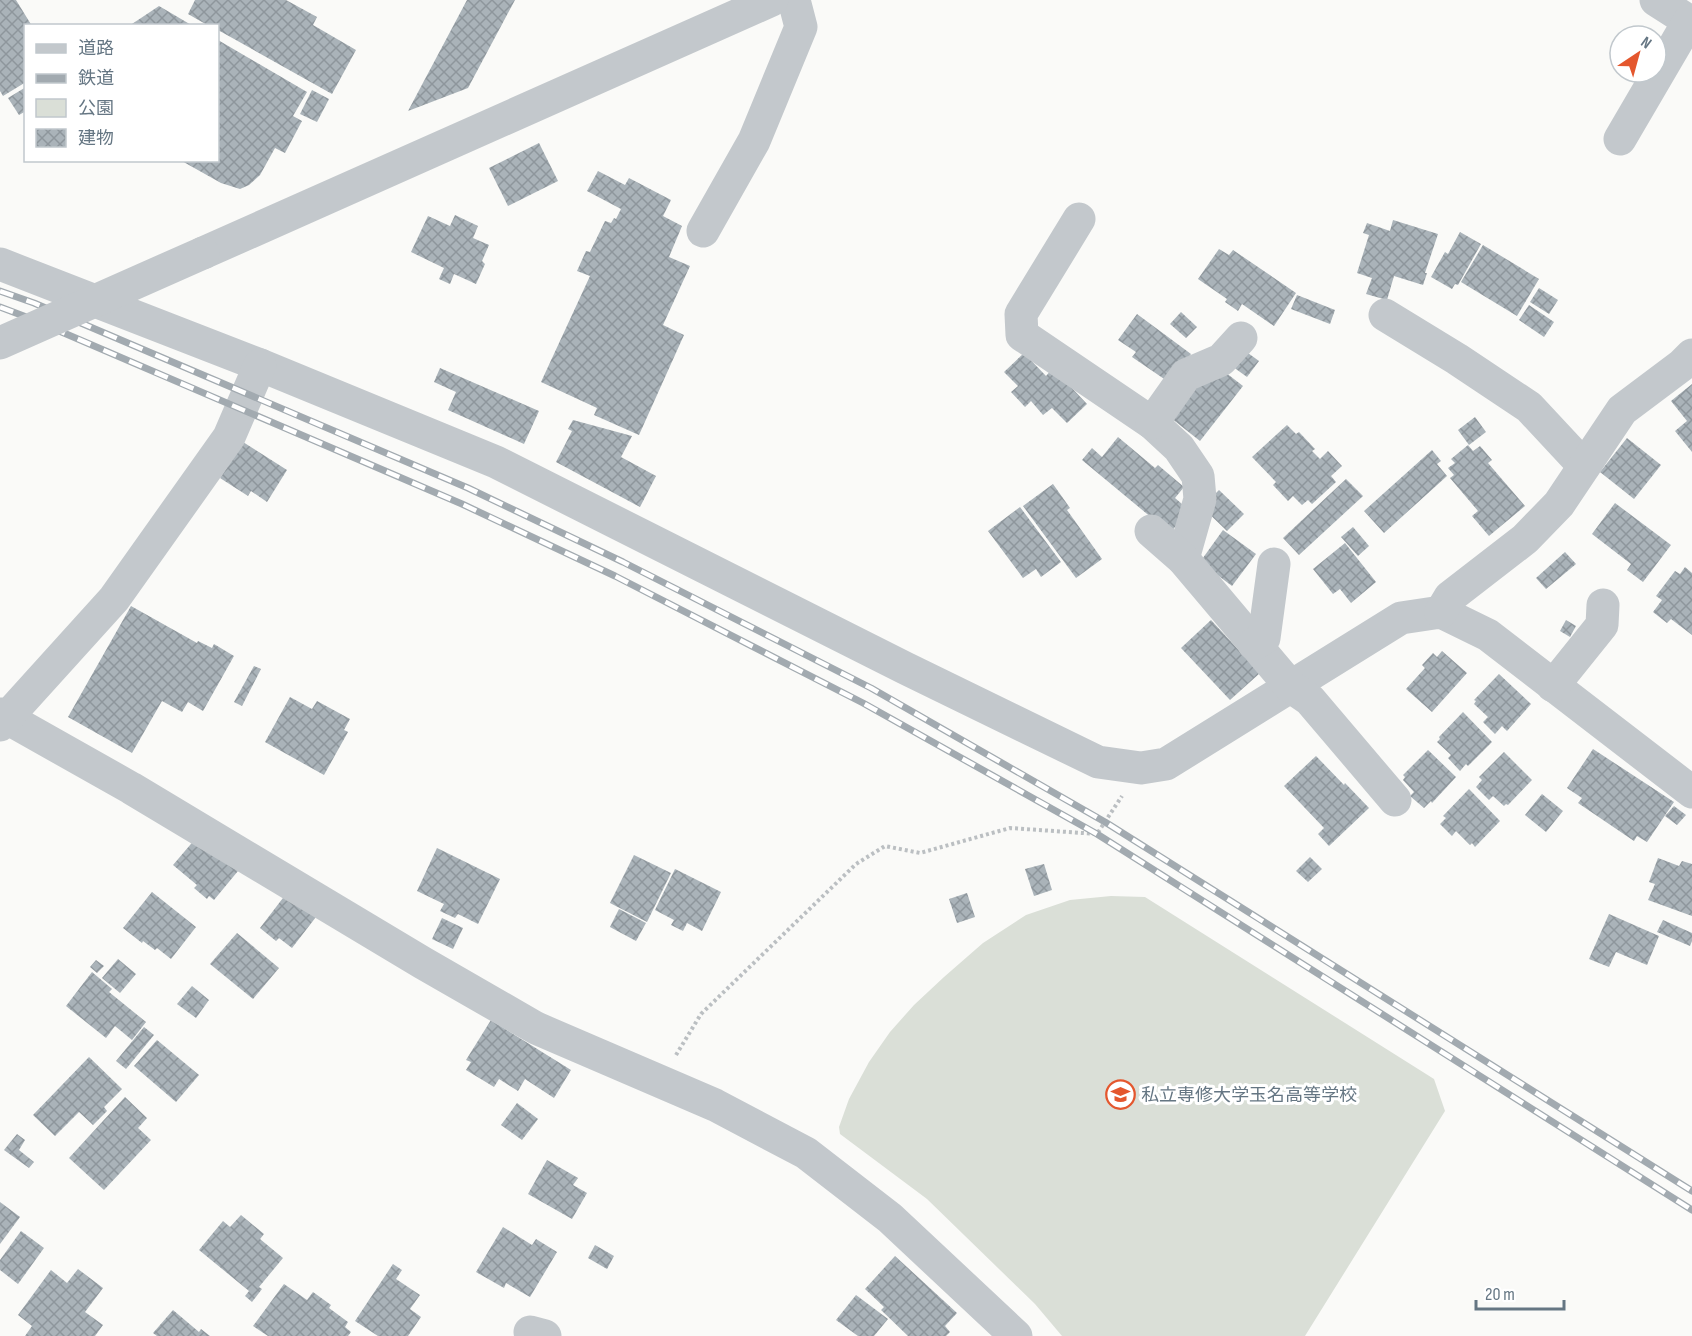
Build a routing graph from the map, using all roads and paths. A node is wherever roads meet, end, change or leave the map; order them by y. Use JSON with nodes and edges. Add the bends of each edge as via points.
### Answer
{"nodes":[{"id":1,"x":772,"y":0,"type":"edge"},
{"id":2,"x":794,"y":0,"type":"edge"},
{"id":3,"x":1656,"y":0,"type":"edge"},
{"id":4,"x":1690,"y":22,"type":"edge"},
{"id":5,"x":1620,"y":139,"type":"dead end"},
{"id":6,"x":1079,"y":219,"type":"dead end"},
{"id":7,"x":703,"y":231,"type":"dead end"},
{"id":8,"x":0,"y":264,"type":"edge"},
{"id":9,"x":1385,"y":315,"type":"dead end"},
{"id":10,"x":1241,"y":338,"type":"dead end"},
{"id":11,"x":0,"y":343,"type":"edge"},
{"id":12,"x":1692,"y":355,"type":"edge"},
{"id":13,"x":260,"y":365,"type":"junction"},
{"id":14,"x":1152,"y":423,"type":"junction"},
{"id":15,"x":1584,"y":466,"type":"junction"},
{"id":16,"x":1151,"y":531,"type":"dead end"},
{"id":17,"x":1183,"y":560,"type":"junction"},
{"id":18,"x":1274,"y":564,"type":"dead end"},
{"id":19,"x":1603,"y":605,"type":"dead end"},
{"id":20,"x":1442,"y":612,"type":"junction"},
{"id":21,"x":1254,"y":644,"type":"junction"},
{"id":22,"x":1553,"y":686,"type":"junction"},
{"id":23,"x":1292,"y":687,"type":"junction"},
{"id":24,"x":2,"y":719,"type":"edge"},
{"id":25,"x":1141,"y":768,"type":"junction"},
{"id":26,"x":1692,"y":792,"type":"edge"},
{"id":27,"x":1395,"y":800,"type":"dead end"},
{"id":28,"x":660,"y":1081,"type":"junction"},
{"id":29,"x":1016,"y":1336,"type":"edge"}],
"edges":[{"from":1,"to":11,"type":"street","bridge":true},
{"from":2,"to":7,"type":"street","via":[[801,27],[754,141]]},
{"from":3,"to":4,"type":"street"},
{"from":4,"to":5,"type":"street"},
{"from":6,"to":14,"type":"street","via":[[1021,314],[1022,335]]},
{"from":8,"to":13,"type":"street"},
{"from":9,"to":15,"type":"street","via":[[1529,406]]},
{"from":10,"to":14,"type":"street","via":[[1221,360],[1186,375]]},
{"from":12,"to":15,"type":"street","via":[[1622,410]]},
{"from":13,"to":24,"type":"street","via":[[229,437],[114,599]]},
{"from":13,"to":25,"type":"street","via":[[496,462],[904,669],[1098,762]]},
{"from":14,"to":17,"type":"street","via":[[1179,448],[1198,476],[1200,499]]},
{"from":15,"to":20,"type":"street","via":[[1559,504],[1524,538],[1450,597]]},
{"from":16,"to":17,"type":"street"},
{"from":17,"to":21,"type":"street"},
{"from":18,"to":21,"type":"street","via":[[1264,638]]},
{"from":19,"to":22,"type":"street","via":[[1602,625]]},
{"from":20,"to":22,"type":"street","via":[[1488,635]]},
{"from":20,"to":23,"type":"street","via":[[1401,618]]},
{"from":21,"to":23,"type":"street"},
{"from":22,"to":26,"type":"street"},
{"from":23,"to":25,"type":"street","via":[[1166,764]]},
{"from":23,"to":27,"type":"street","via":[[1310,700]]},
{"from":24,"to":28,"type":"street","via":[[131,788],[536,1028]]},
{"from":25,"to":28,"type":"path","via":[[1097,834],[1010,828],[921,853],[885,846],[856,864],[701,1014]]},
{"from":28,"to":29,"type":"street","via":[[806,1153],[890,1218]]}]}
